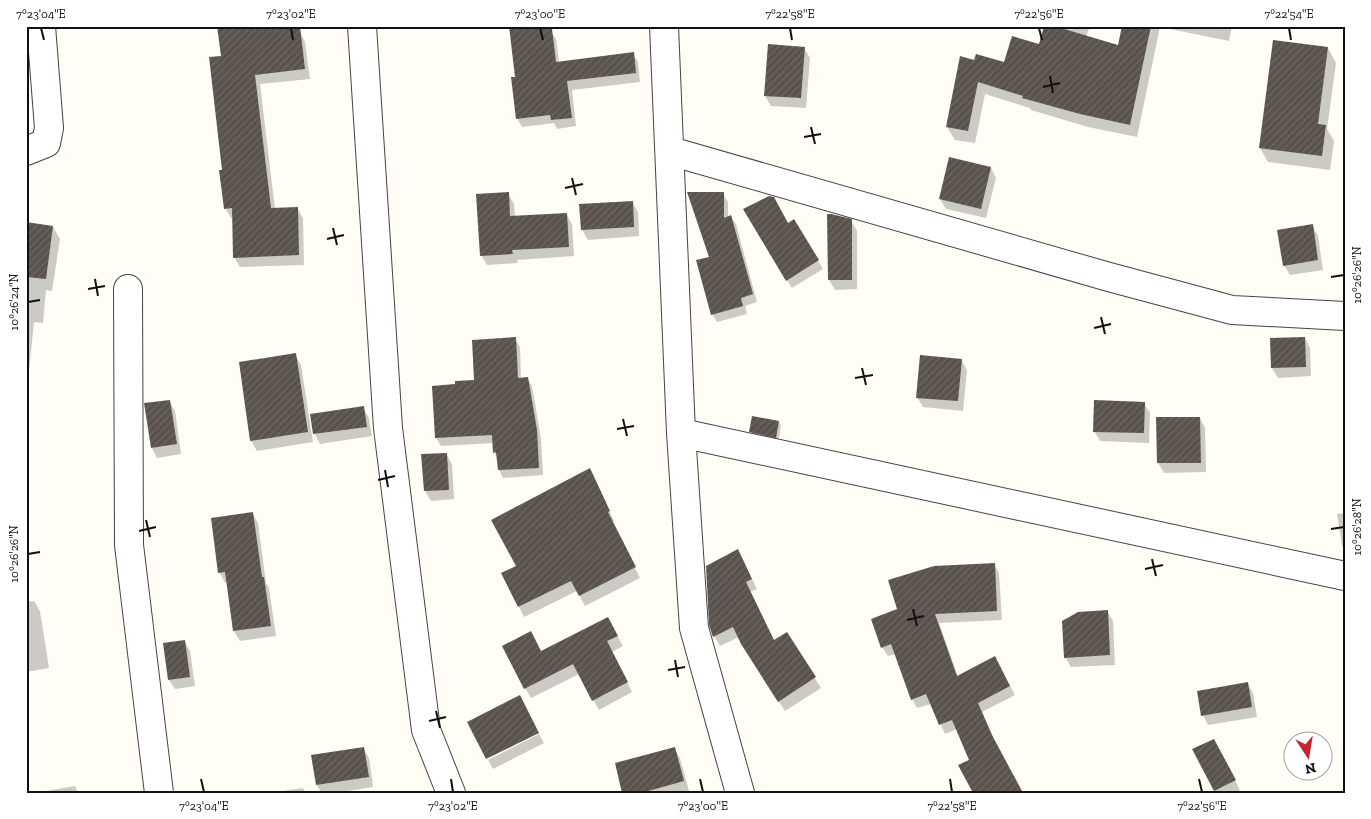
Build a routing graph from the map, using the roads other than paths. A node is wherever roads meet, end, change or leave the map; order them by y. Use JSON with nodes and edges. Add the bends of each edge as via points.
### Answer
{"nodes":[{"id":1,"x":41,"y":26,"type":"edge"},
{"id":2,"x":362,"y":26,"type":"edge"},
{"id":3,"x":664,"y":26,"type":"edge"},
{"id":4,"x":26,"y":151,"type":"edge"},
{"id":5,"x":670,"y":151,"type":"junction"},
{"id":6,"x":128,"y":289,"type":"dead end"},
{"id":7,"x":1345,"y":316,"type":"edge"},
{"id":8,"x":681,"y":433,"type":"junction"},
{"id":9,"x":1345,"y":576,"type":"edge"},
{"id":10,"x":159,"y":793,"type":"edge"},
{"id":11,"x":451,"y":793,"type":"edge"},
{"id":12,"x":740,"y":793,"type":"edge"}],
"edges":[{"from":1,"to":4,"type":"street","via":[[49,128],[46,143]]},
{"from":2,"to":11,"type":"street","via":[[388,428],[426,730]]},
{"from":3,"to":5,"type":"street"},
{"from":5,"to":7,"type":"street","via":[[1232,310]]},
{"from":5,"to":8,"type":"street"},
{"from":6,"to":10,"type":"street","via":[[129,545]]},
{"from":8,"to":9,"type":"street"},
{"from":8,"to":12,"type":"street","via":[[694,628]]}]}
